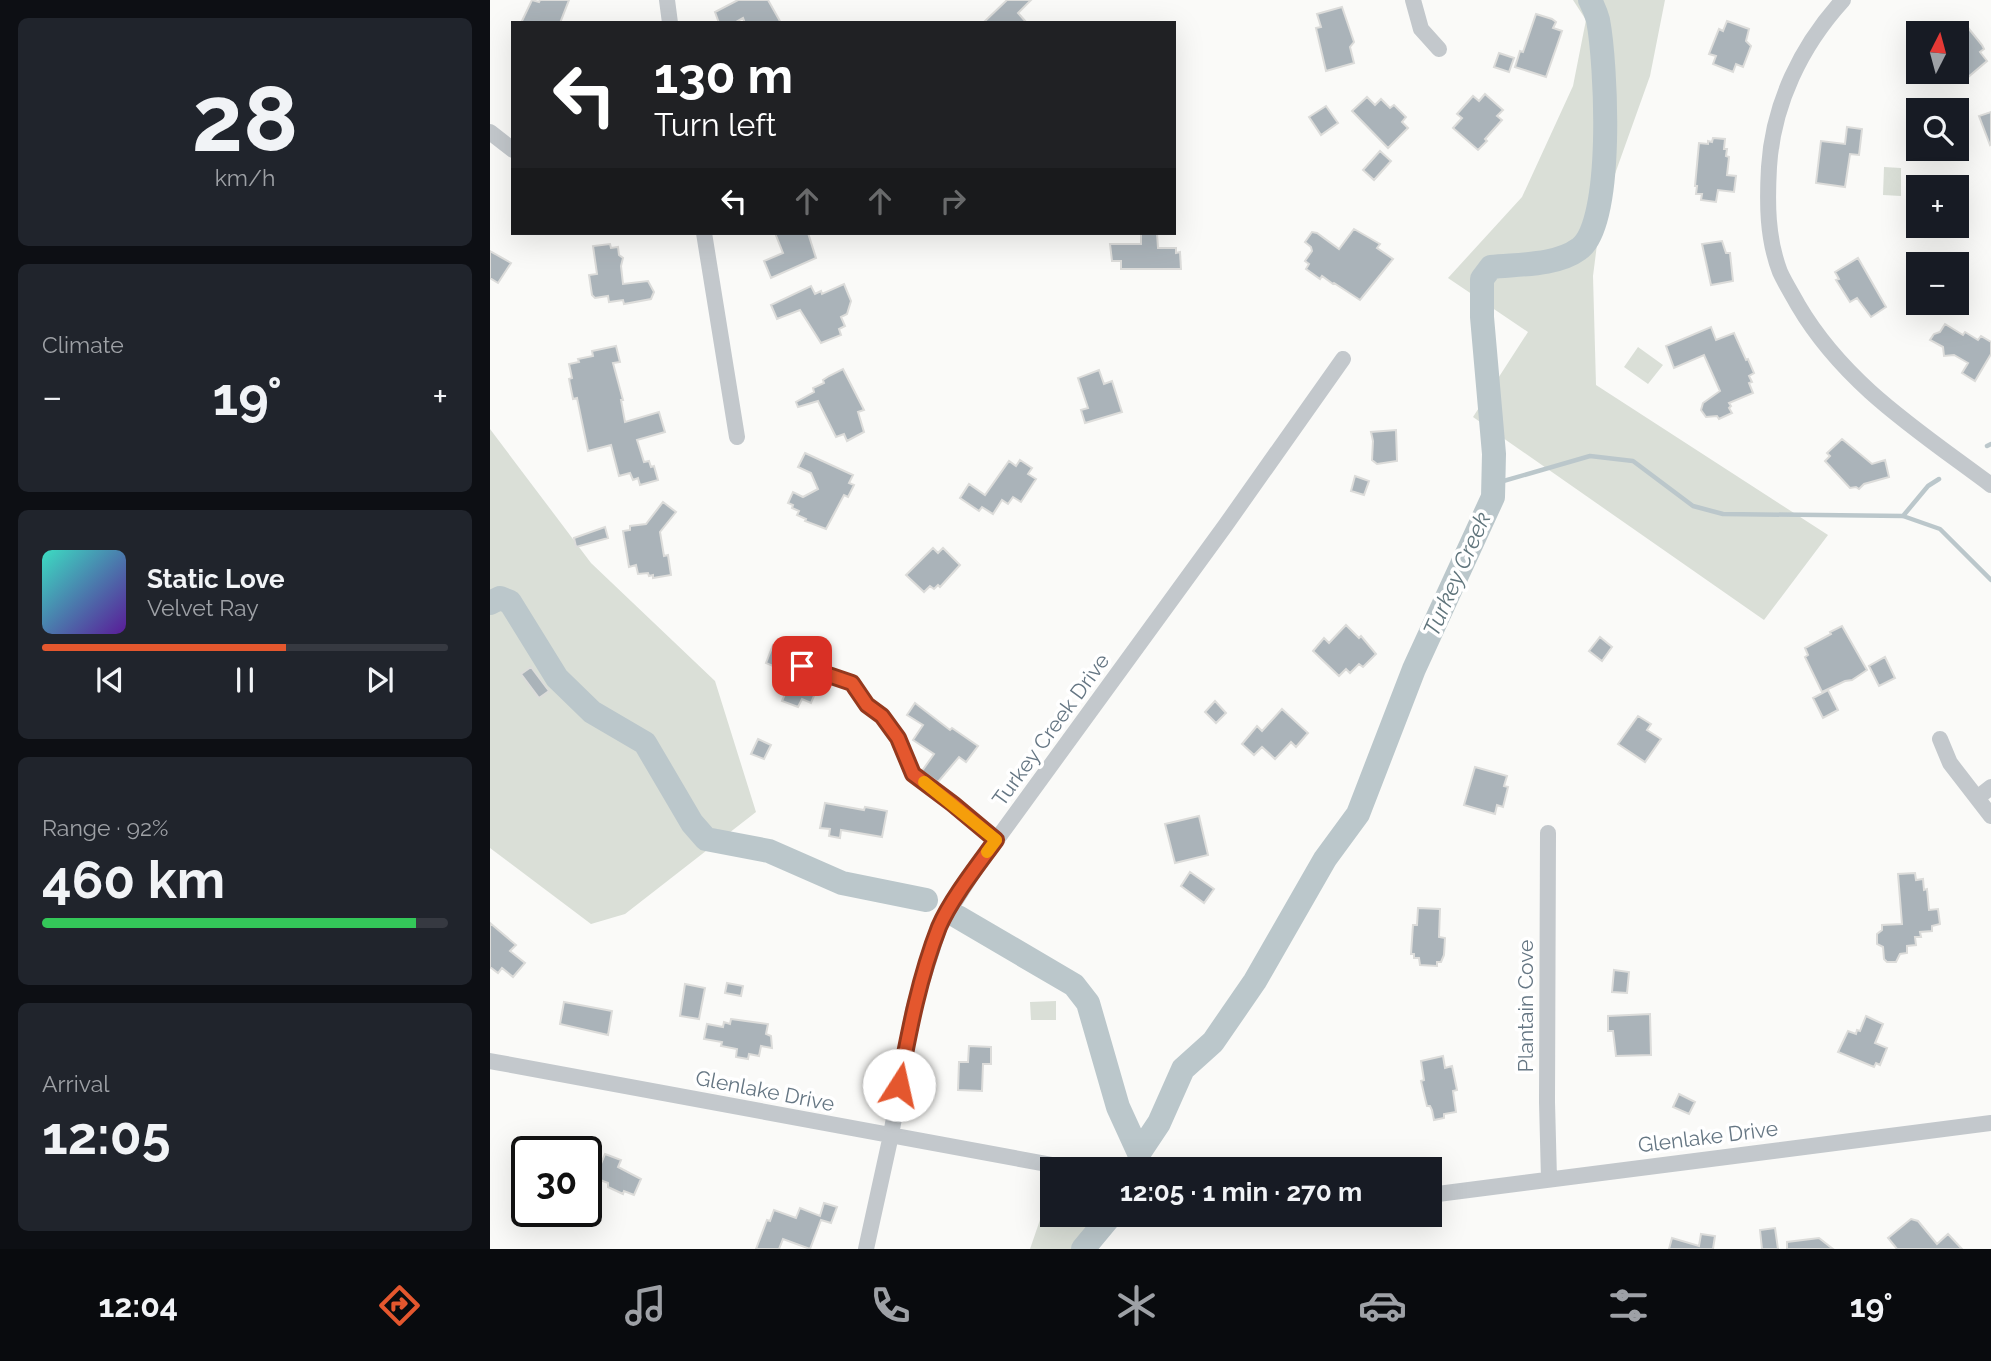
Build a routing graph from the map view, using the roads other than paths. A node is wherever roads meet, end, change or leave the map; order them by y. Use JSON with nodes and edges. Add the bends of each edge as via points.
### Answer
{"nodes":[{"id":1,"x":667,"y":0,"type":"edge"},
{"id":2,"x":1413,"y":0,"type":"edge"},
{"id":3,"x":1843,"y":0,"type":"edge"},
{"id":4,"x":670,"y":21,"type":"edge"},
{"id":5,"x":1439,"y":49,"type":"dead end"},
{"id":6,"x":490,"y":132,"type":"edge"},
{"id":7,"x":511,"y":148,"type":"edge"},
{"id":8,"x":704,"y":235,"type":"edge"},
{"id":9,"x":1343,"y":359,"type":"dead end"},
{"id":10,"x":737,"y":438,"type":"dead end"},
{"id":11,"x":1991,"y":485,"type":"edge"},
{"id":12,"x":802,"y":666,"type":"dead end"},
{"id":13,"x":1940,"y":739,"type":"dead end"},
{"id":14,"x":1991,"y":787,"type":"edge"},
{"id":15,"x":1977,"y":798,"type":"junction"},
{"id":16,"x":1991,"y":816,"type":"edge"},
{"id":17,"x":1548,"y":833,"type":"dead end"},
{"id":18,"x":996,"y":840,"type":"junction"},
{"id":19,"x":490,"y":1061,"type":"edge"},
{"id":20,"x":1991,"y":1123,"type":"edge"},
{"id":21,"x":891,"y":1135,"type":"junction"},
{"id":22,"x":1040,"y":1163,"type":"edge"},
{"id":23,"x":1549,"y":1179,"type":"junction"},
{"id":24,"x":1442,"y":1193,"type":"edge"},
{"id":25,"x":866,"y":1249,"type":"edge"}],
"edges":[{"from":1,"to":4,"type":"street"},
{"from":2,"to":5,"type":"street","via":[[1421,29]]},
{"from":3,"to":11,"type":"street","via":[[1822,23],[1796,65],[1775,127],[1767,205],[1780,273],[1830,353],[1879,401]]},
{"from":6,"to":7,"type":"street"},
{"from":8,"to":10,"type":"street"},
{"from":9,"to":18,"type":"street","name":"Turkey Creek Drive"},
{"from":12,"to":18,"type":"lane","via":[[852,683],[898,738],[913,774]]},
{"from":13,"to":15,"type":"street","via":[[1950,763]]},
{"from":14,"to":15,"type":"street"},
{"from":15,"to":16,"type":"street"},
{"from":17,"to":23,"type":"street","name":"Plantain Cove"},
{"from":18,"to":21,"type":"street","name":"Turkey Creek Drive","via":[[940,925],[912,1010]]},
{"from":19,"to":21,"type":"street","name":"Glenlake Drive"},
{"from":20,"to":23,"type":"street","name":"Glenlake Drive"},
{"from":21,"to":22,"type":"street","name":"Glenlake Drive"},
{"from":21,"to":25,"type":"street","name":"Turkey Creek Drive"},
{"from":23,"to":24,"type":"street","name":"Glenlake Drive"}]}
